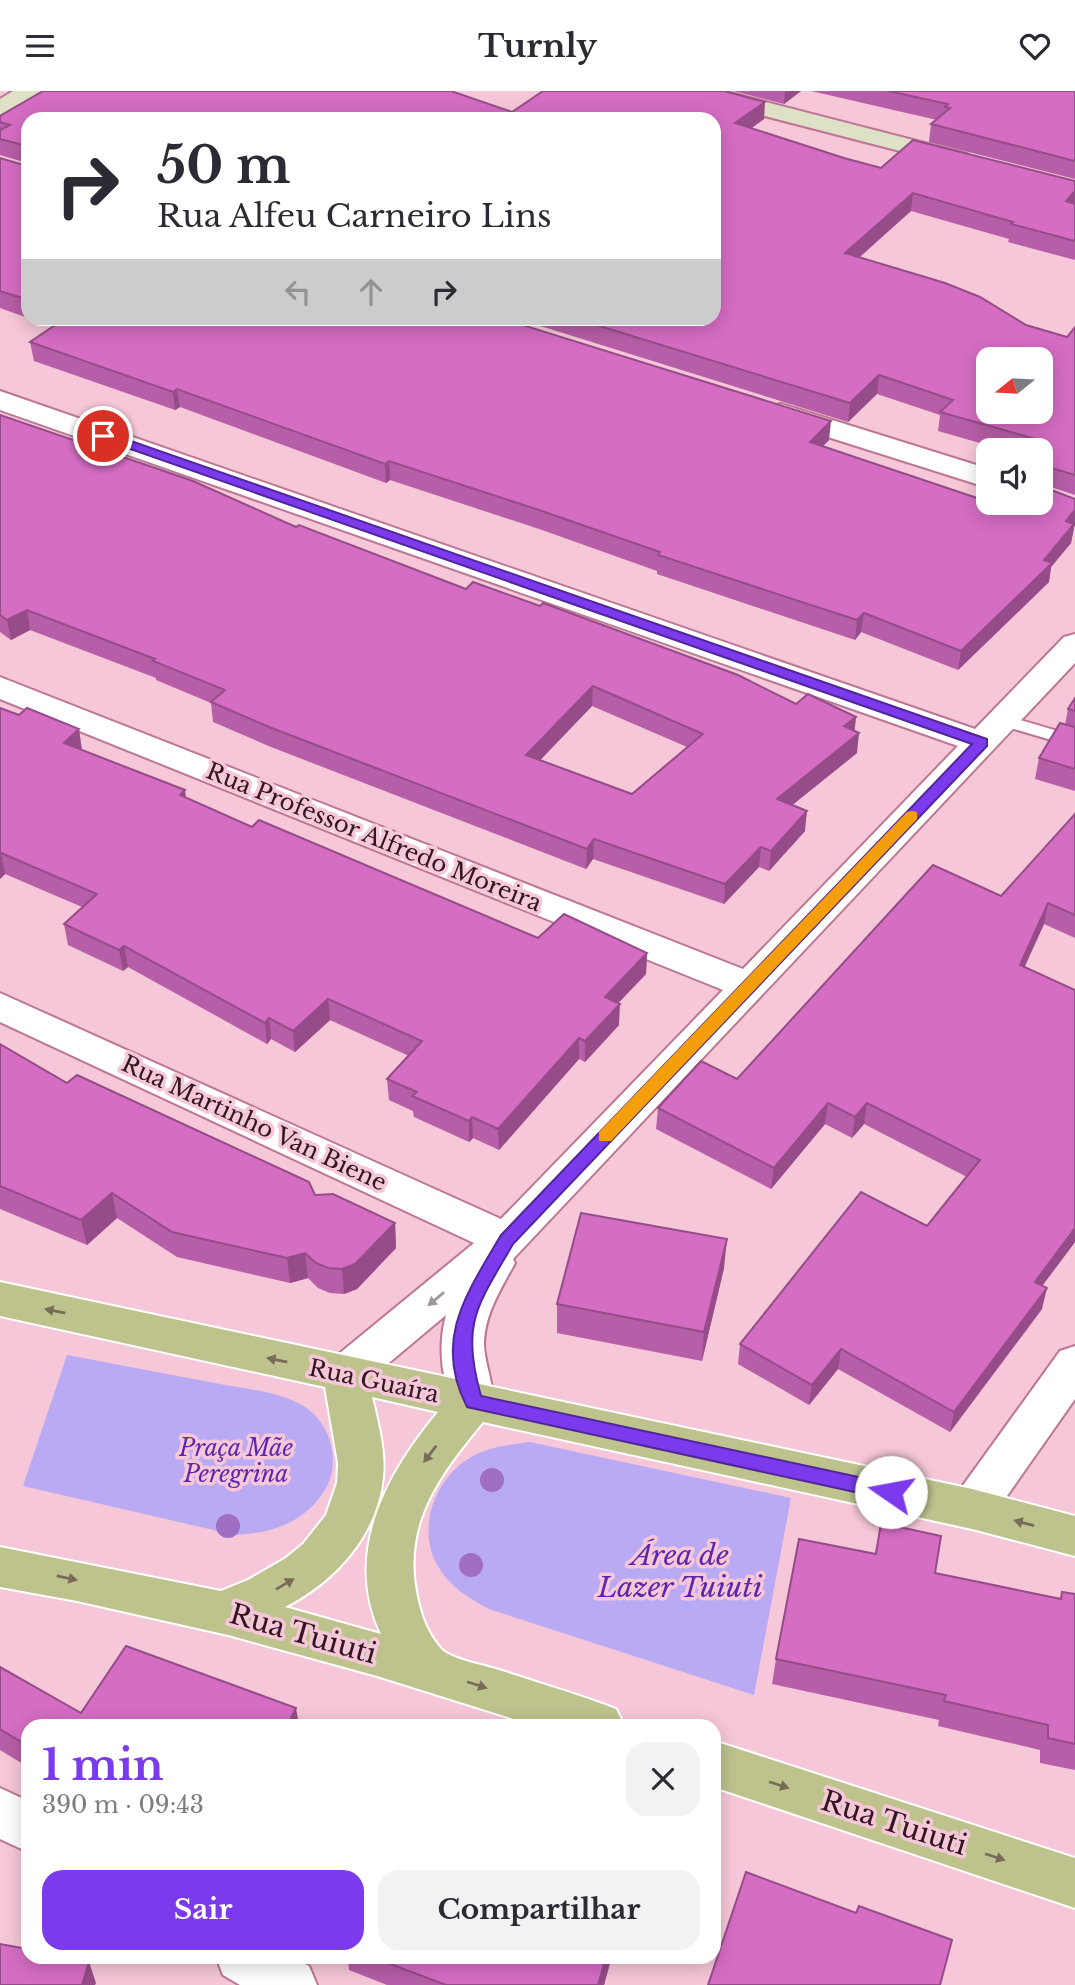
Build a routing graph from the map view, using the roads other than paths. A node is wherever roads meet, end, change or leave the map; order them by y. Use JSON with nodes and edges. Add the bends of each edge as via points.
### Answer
{"nodes":[{"id":1,"x":30,"y":91,"type":"edge"},
{"id":2,"x":695,"y":91,"type":"edge"},
{"id":3,"x":0,"y":109,"type":"edge"},
{"id":4,"x":983,"y":166,"type":"edge"},
{"id":5,"x":0,"y":400,"type":"edge"},
{"id":6,"x":750,"y":403,"type":"edge"},
{"id":7,"x":976,"y":475,"type":"edge"},
{"id":8,"x":1075,"y":644,"type":"edge"},
{"id":9,"x":0,"y":687,"type":"edge"},
{"id":10,"x":992,"y":731,"type":"junction"},
{"id":11,"x":1075,"y":742,"type":"edge"},
{"id":12,"x":749,"y":986,"type":"junction"},
{"id":13,"x":0,"y":1006,"type":"edge"},
{"id":14,"x":507,"y":1240,"type":"junction"},
{"id":15,"x":0,"y":1299,"type":"edge"},
{"id":16,"x":1075,"y":1364,"type":"edge"},
{"id":17,"x":344,"y":1375,"type":"junction"},
{"id":18,"x":473,"y":1402,"type":"junction"},
{"id":19,"x":972,"y":1509,"type":"junction"},
{"id":20,"x":1075,"y":1536,"type":"edge"},
{"id":21,"x":0,"y":1567,"type":"edge"},
{"id":22,"x":223,"y":1611,"type":"junction"},
{"id":23,"x":428,"y":1669,"type":"junction"},
{"id":24,"x":581,"y":1719,"type":"edge"},
{"id":25,"x":721,"y":1766,"type":"edge"},
{"id":26,"x":0,"y":1812,"type":"edge"},
{"id":27,"x":21,"y":1824,"type":"edge"},
{"id":28,"x":1075,"y":1883,"type":"edge"},
{"id":29,"x":254,"y":1964,"type":"edge"},
{"id":30,"x":290,"y":1985,"type":"edge"}],
"edges":[{"from":1,"to":3,"type":"street"},
{"from":2,"to":4,"type":"street"},
{"from":5,"to":10,"type":"street"},
{"from":6,"to":7,"type":"street"},
{"from":8,"to":10,"type":"street"},
{"from":9,"to":12,"type":"street","name":"Rua Professor Alfredo Moreira"},
{"from":10,"to":11,"type":"lane"},
{"from":10,"to":12,"type":"street"},
{"from":12,"to":14,"type":"street"},
{"from":13,"to":14,"type":"street","name":"Rua Martinho Van Biene"},
{"from":14,"to":17,"type":"street","one_way":true},
{"from":14,"to":18,"type":"street","via":[[467,1308],[463,1327],[462,1362]]},
{"from":17,"to":15,"type":"main road","name":"Rua Guaíra","one_way":true},
{"from":16,"to":19,"type":"street"},
{"from":17,"to":18,"type":"main road","name":"Rua Guaíra"},
{"from":22,"to":17,"type":"main road","one_way":true,"via":[[265,1597],[302,1575],[332,1546],[351,1514],[361,1479],[359,1445]]},
{"from":18,"to":19,"type":"main road","name":"Rua Guaíra"},
{"from":18,"to":23,"type":"main road","one_way":true,"via":[[406,1491],[389,1542],[390,1586],[402,1629]]},
{"from":20,"to":19,"type":"main road","name":"Rua Guaíra","one_way":true},
{"from":21,"to":22,"type":"main road","name":"Rua Tuiuti","one_way":true},
{"from":22,"to":23,"type":"main road","name":"Rua Tuiuti"},
{"from":23,"to":24,"type":"main road","name":"Rua Tuiuti","one_way":true},
{"from":25,"to":28,"type":"main road","name":"Rua Tuiuti","one_way":true},
{"from":26,"to":27,"type":"street"},
{"from":29,"to":30,"type":"street"}]}
